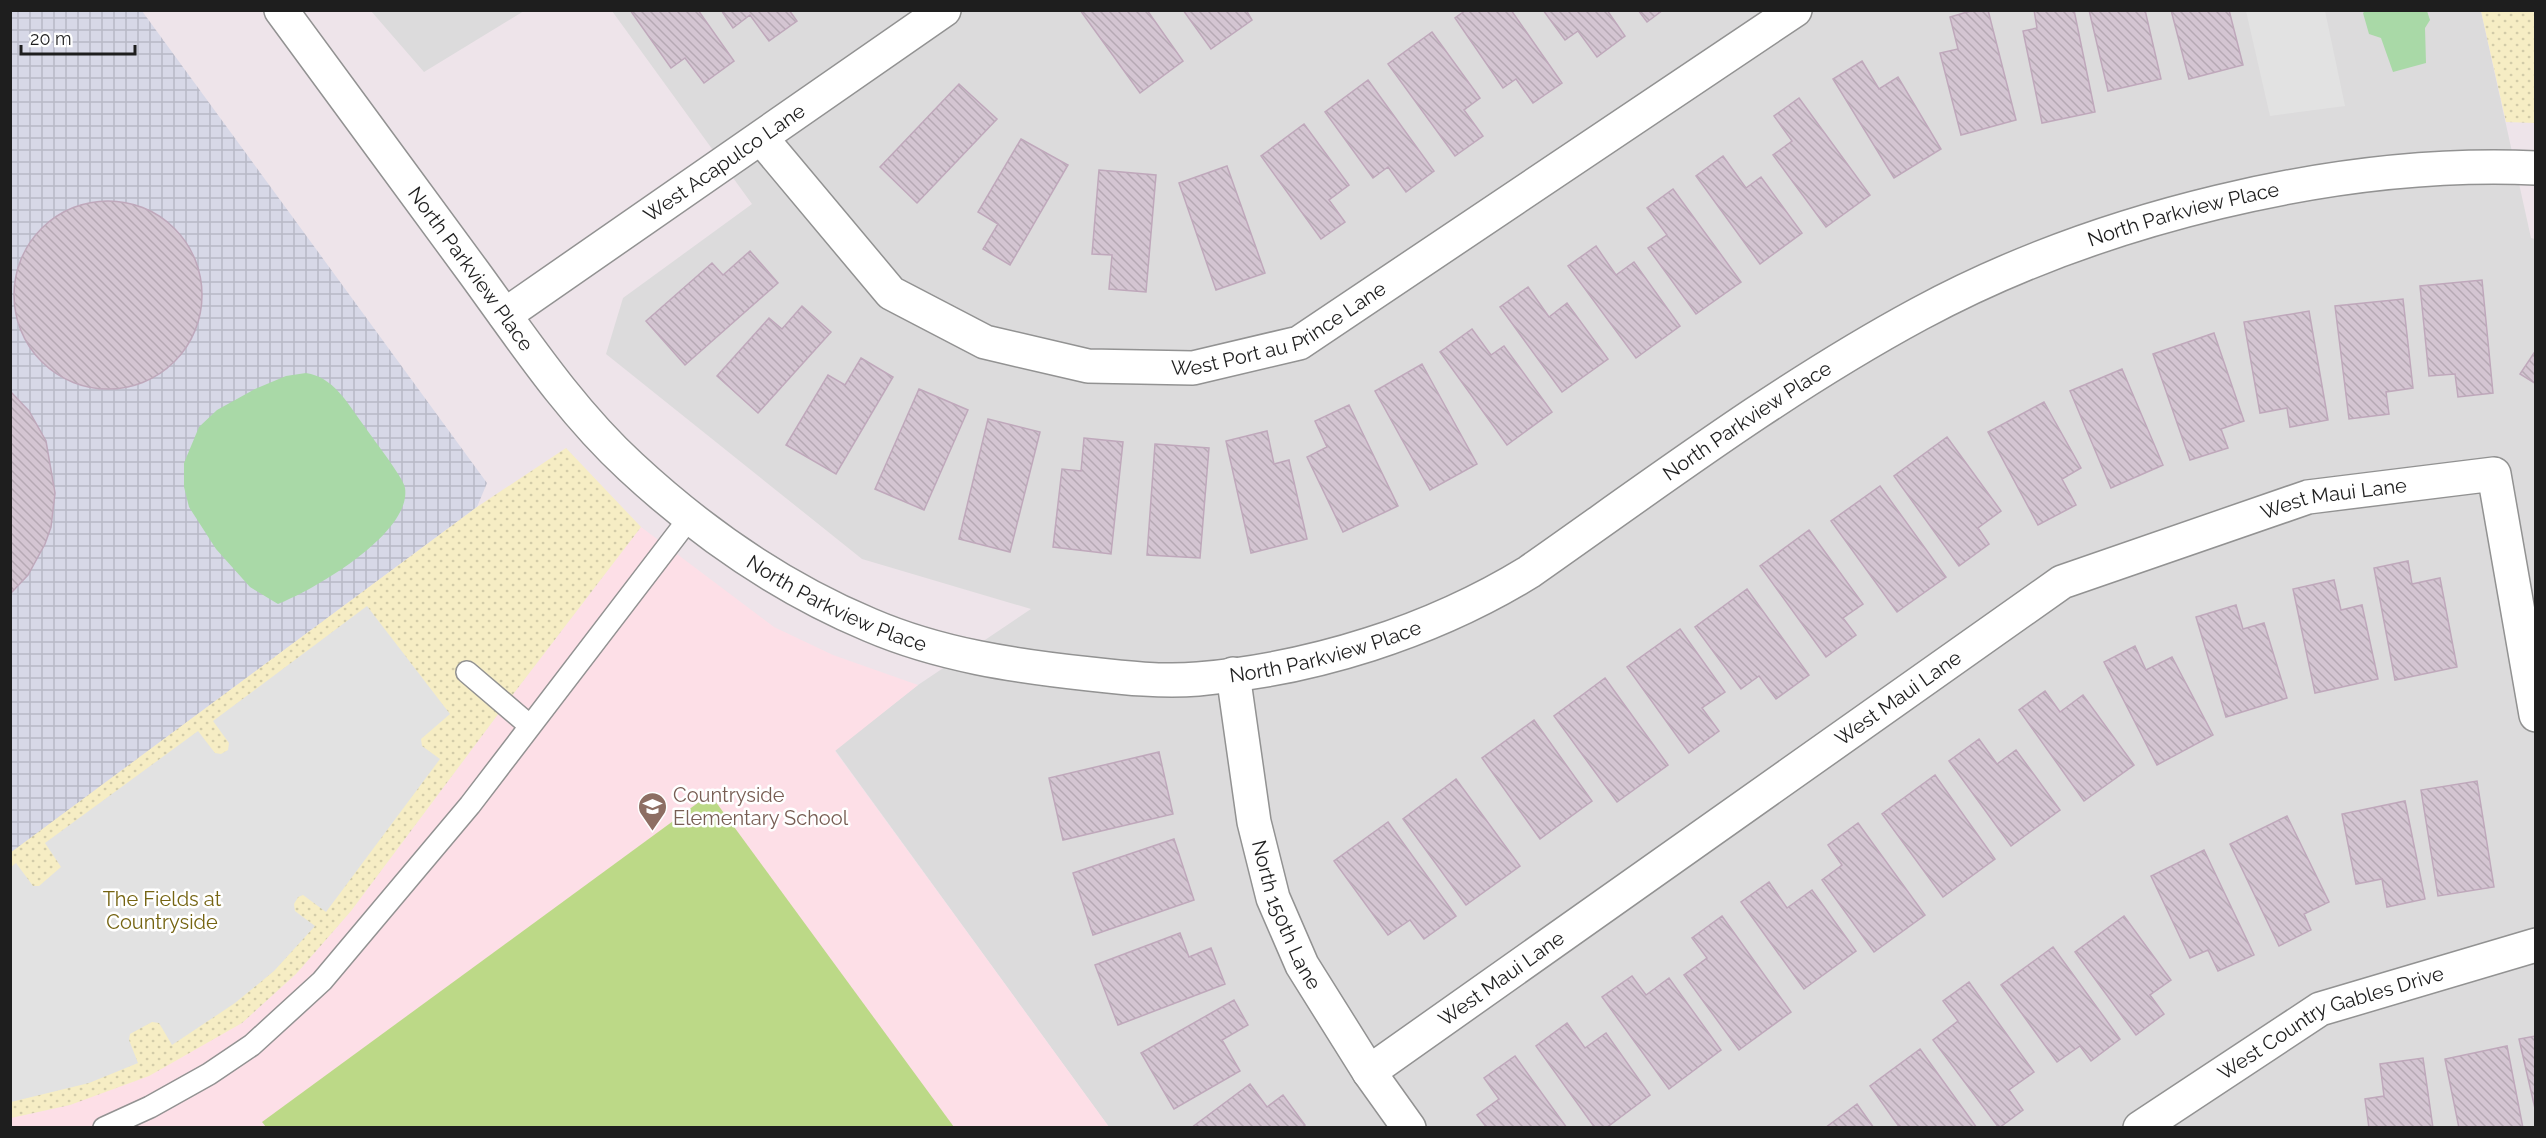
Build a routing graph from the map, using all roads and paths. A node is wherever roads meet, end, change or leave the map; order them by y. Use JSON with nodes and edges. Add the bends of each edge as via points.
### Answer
{"nodes":[{"id":1,"x":281,"y":10,"type":"edge"},
{"id":2,"x":944,"y":10,"type":"edge"},
{"id":3,"x":1795,"y":10,"type":"edge"},
{"id":4,"x":762,"y":139,"type":"junction"},
{"id":5,"x":2535,"y":168,"type":"edge"},
{"id":6,"x":505,"y":315,"type":"junction"},
{"id":7,"x":690,"y":516,"type":"junction"},
{"id":8,"x":467,"y":672,"type":"dead end"},
{"id":9,"x":1233,"y":674,"type":"junction"},
{"id":10,"x":2535,"y":715,"type":"edge"},
{"id":11,"x":529,"y":725,"type":"junction"},
{"id":12,"x":2535,"y":945,"type":"edge"},
{"id":13,"x":1369,"y":1072,"type":"junction"},
{"id":14,"x":104,"y":1128,"type":"edge"},
{"id":15,"x":1408,"y":1128,"type":"edge"},
{"id":16,"x":2140,"y":1128,"type":"edge"}],
"edges":[{"from":1,"to":6,"type":"street","name":"North Parkview Place"},
{"from":2,"to":4,"type":"street","name":"West Acapulco Lane"},
{"from":3,"to":4,"type":"street","name":"West Port au Prince Lane","via":[[1299,343],[1193,368],[1088,366],[985,342],[891,293]]},
{"from":4,"to":6,"type":"street","name":"West Acapulco Lane"},
{"from":5,"to":9,"type":"street","name":"North Parkview Place","via":[[2497,166],[2335,178],[2142,223],[2048,255],[1980,283],[1865,344],[1492,594],[1445,616],[1335,654]]},
{"from":6,"to":7,"type":"street","name":"North Parkview Place","via":[[589,422],[631,466]]},
{"from":7,"to":9,"type":"street","name":"North Parkview Place","via":[[720,542],[811,597],[871,626],[924,645],[996,662],[1121,677],[1195,680]]},
{"from":7,"to":11,"type":"lane"},
{"from":8,"to":11,"type":"lane"},
{"from":9,"to":13,"type":"street","name":"North 150th Lane","via":[[1254,822],[1273,898],[1302,965]]},
{"from":10,"to":13,"type":"street","name":"West Maui Lane","via":[[2494,474],[2308,497],[2062,582]]},
{"from":11,"to":14,"type":"lane","via":[[387,907],[291,1012],[252,1046],[209,1074]]},
{"from":12,"to":16,"type":"street","name":"West Country Gables Drive","via":[[2320,1010]]},
{"from":13,"to":15,"type":"street","name":"North 150th Lane"}]}
